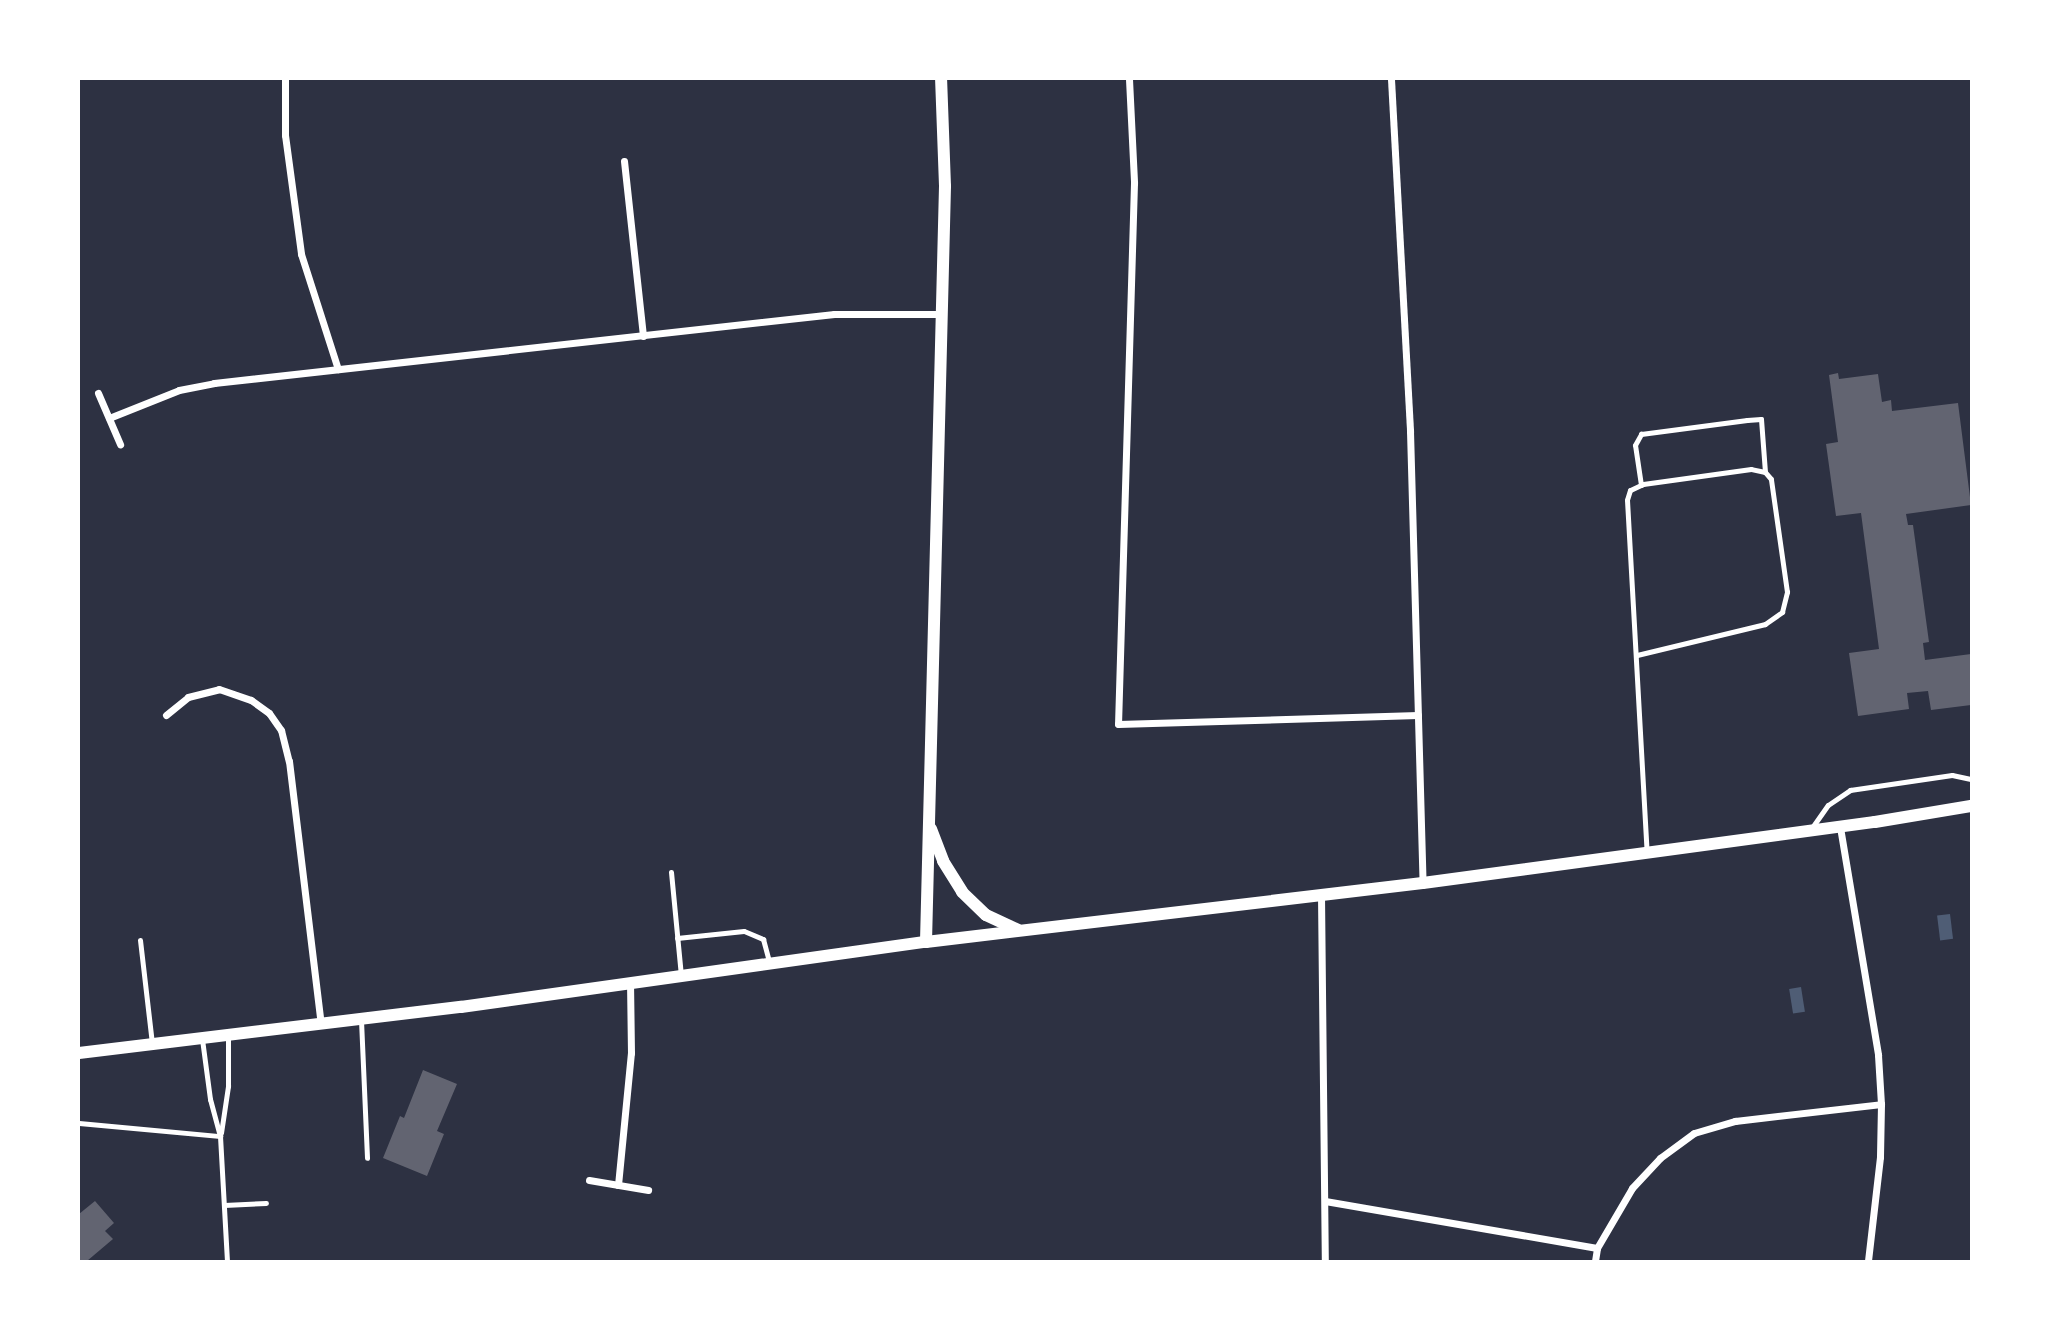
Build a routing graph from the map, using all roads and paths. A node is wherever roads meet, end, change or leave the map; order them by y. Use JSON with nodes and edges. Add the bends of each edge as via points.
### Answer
{"nodes":[{"id":1,"x":285,"y":79,"type":"edge"},
{"id":2,"x":941,"y":79,"type":"edge"},
{"id":3,"x":1129,"y":79,"type":"edge"},
{"id":4,"x":1391,"y":79,"type":"edge"},
{"id":5,"x":624,"y":160,"type":"dead end"},
{"id":6,"x":941,"y":314,"type":"junction"},
{"id":7,"x":643,"y":335,"type":"junction"},
{"id":8,"x":338,"y":369,"type":"junction"},
{"id":9,"x":98,"y":393,"type":"dead end"},
{"id":10,"x":109,"y":418,"type":"junction"},
{"id":11,"x":120,"y":444,"type":"dead end"},
{"id":12,"x":1765,"y":472,"type":"junction"},
{"id":13,"x":1641,"y":485,"type":"junction"},
{"id":14,"x":1637,"y":655,"type":"junction"},
{"id":15,"x":166,"y":715,"type":"dead end"},
{"id":16,"x":1418,"y":715,"type":"junction"},
{"id":17,"x":1971,"y":779,"type":"edge"},
{"id":18,"x":1971,"y":806,"type":"edge"},
{"id":19,"x":928,"y":816,"type":"junction"},
{"id":20,"x":1840,"y":827,"type":"junction"},
{"id":21,"x":1810,"y":831,"type":"junction"},
{"id":22,"x":1647,"y":853,"type":"junction"},
{"id":23,"x":671,"y":872,"type":"dead end"},
{"id":24,"x":1423,"y":883,"type":"junction"},
{"id":25,"x":1321,"y":895,"type":"junction"},
{"id":26,"x":1025,"y":931,"type":"junction"},
{"id":27,"x":677,"y":938,"type":"junction"},
{"id":28,"x":140,"y":940,"type":"dead end"},
{"id":29,"x":926,"y":942,"type":"junction"},
{"id":30,"x":769,"y":962,"type":"junction"},
{"id":31,"x":681,"y":975,"type":"junction"},
{"id":32,"x":630,"y":983,"type":"junction"},
{"id":33,"x":361,"y":1020,"type":"junction"},
{"id":34,"x":321,"y":1024,"type":"junction"},
{"id":35,"x":228,"y":1036,"type":"junction"},
{"id":36,"x":202,"y":1039,"type":"junction"},
{"id":37,"x":152,"y":1044,"type":"junction"},
{"id":38,"x":79,"y":1053,"type":"edge"},
{"id":39,"x":1881,"y":1104,"type":"junction"},
{"id":40,"x":79,"y":1123,"type":"edge"},
{"id":41,"x":220,"y":1136,"type":"junction"},
{"id":42,"x":366,"y":1158,"type":"dead end"},
{"id":43,"x":589,"y":1180,"type":"dead end"},
{"id":44,"x":618,"y":1185,"type":"junction"},
{"id":45,"x":648,"y":1190,"type":"dead end"},
{"id":46,"x":1325,"y":1201,"type":"junction"},
{"id":47,"x":266,"y":1203,"type":"dead end"},
{"id":48,"x":224,"y":1205,"type":"junction"},
{"id":49,"x":1597,"y":1248,"type":"junction"},
{"id":50,"x":227,"y":1261,"type":"edge"},
{"id":51,"x":1325,"y":1261,"type":"edge"},
{"id":52,"x":1595,"y":1261,"type":"edge"},
{"id":53,"x":1868,"y":1261,"type":"edge"}],
"edges":[{"from":1,"to":8,"type":"street","via":[[285,135],[301,254]]},
{"from":2,"to":6,"type":"street","via":[[945,165]]},
{"from":3,"to":16,"type":"street","via":[[1134,183],[1118,724]]},
{"from":4,"to":16,"type":"street","via":[[1409,417]]},
{"from":5,"to":7,"type":"street"},
{"from":6,"to":7,"type":"street","via":[[834,314]]},
{"from":6,"to":19,"type":"street"},
{"from":7,"to":8,"type":"street"},
{"from":8,"to":10,"type":"street","via":[[191,387]]},
{"from":9,"to":10,"type":"street"},
{"from":10,"to":11,"type":"street"},
{"from":12,"to":13,"type":"lane","via":[[1751,469]]},
{"from":12,"to":13,"type":"lane","via":[[1761,419],[1747,420],[1642,434],[1635,445]]},
{"from":12,"to":14,"type":"lane","via":[[1771,479],[1787,592],[1782,612],[1765,624]]},
{"from":13,"to":14,"type":"lane","via":[[1630,490],[1627,500]]},
{"from":14,"to":22,"type":"lane"},
{"from":15,"to":34,"type":"street","via":[[188,697],[219,689],[251,700],[269,713],[281,730],[289,761]]},
{"from":16,"to":24,"type":"street"},
{"from":17,"to":21,"type":"lane","via":[[1944,776],[1850,790],[1828,805]]},
{"from":18,"to":20,"type":"street"},
{"from":19,"to":26,"type":"street","via":[[943,862],[962,892],[994,921]]},
{"from":19,"to":29,"type":"street"},
{"from":20,"to":21,"type":"street"},
{"from":20,"to":39,"type":"street","via":[[1878,1055]]},
{"from":21,"to":22,"type":"street"},
{"from":22,"to":24,"type":"street"},
{"from":23,"to":27,"type":"lane"},
{"from":24,"to":25,"type":"street"},
{"from":25,"to":26,"type":"street"},
{"from":25,"to":46,"type":"street"},
{"from":26,"to":29,"type":"street"},
{"from":27,"to":30,"type":"lane","via":[[744,931],[763,939]]},
{"from":27,"to":31,"type":"lane"},
{"from":28,"to":37,"type":"lane"},
{"from":29,"to":30,"type":"street"},
{"from":30,"to":31,"type":"street"},
{"from":31,"to":32,"type":"street"},
{"from":32,"to":33,"type":"street"},
{"from":32,"to":44,"type":"street","via":[[631,1053]]},
{"from":33,"to":34,"type":"street"},
{"from":33,"to":42,"type":"lane"},
{"from":34,"to":35,"type":"street"},
{"from":35,"to":36,"type":"street"},
{"from":35,"to":41,"type":"lane","via":[[228,1086]]},
{"from":36,"to":37,"type":"street"},
{"from":36,"to":41,"type":"lane"},
{"from":37,"to":38,"type":"street"},
{"from":39,"to":49,"type":"street","via":[[1735,1121],[1694,1133],[1660,1158],[1632,1188]]},
{"from":39,"to":53,"type":"street"},
{"from":40,"to":41,"type":"lane"},
{"from":41,"to":48,"type":"lane"},
{"from":43,"to":44,"type":"street"},
{"from":44,"to":45,"type":"street"},
{"from":46,"to":49,"type":"street"},
{"from":46,"to":51,"type":"street"},
{"from":47,"to":48,"type":"lane"},
{"from":48,"to":50,"type":"lane"},
{"from":49,"to":52,"type":"street"}]}
